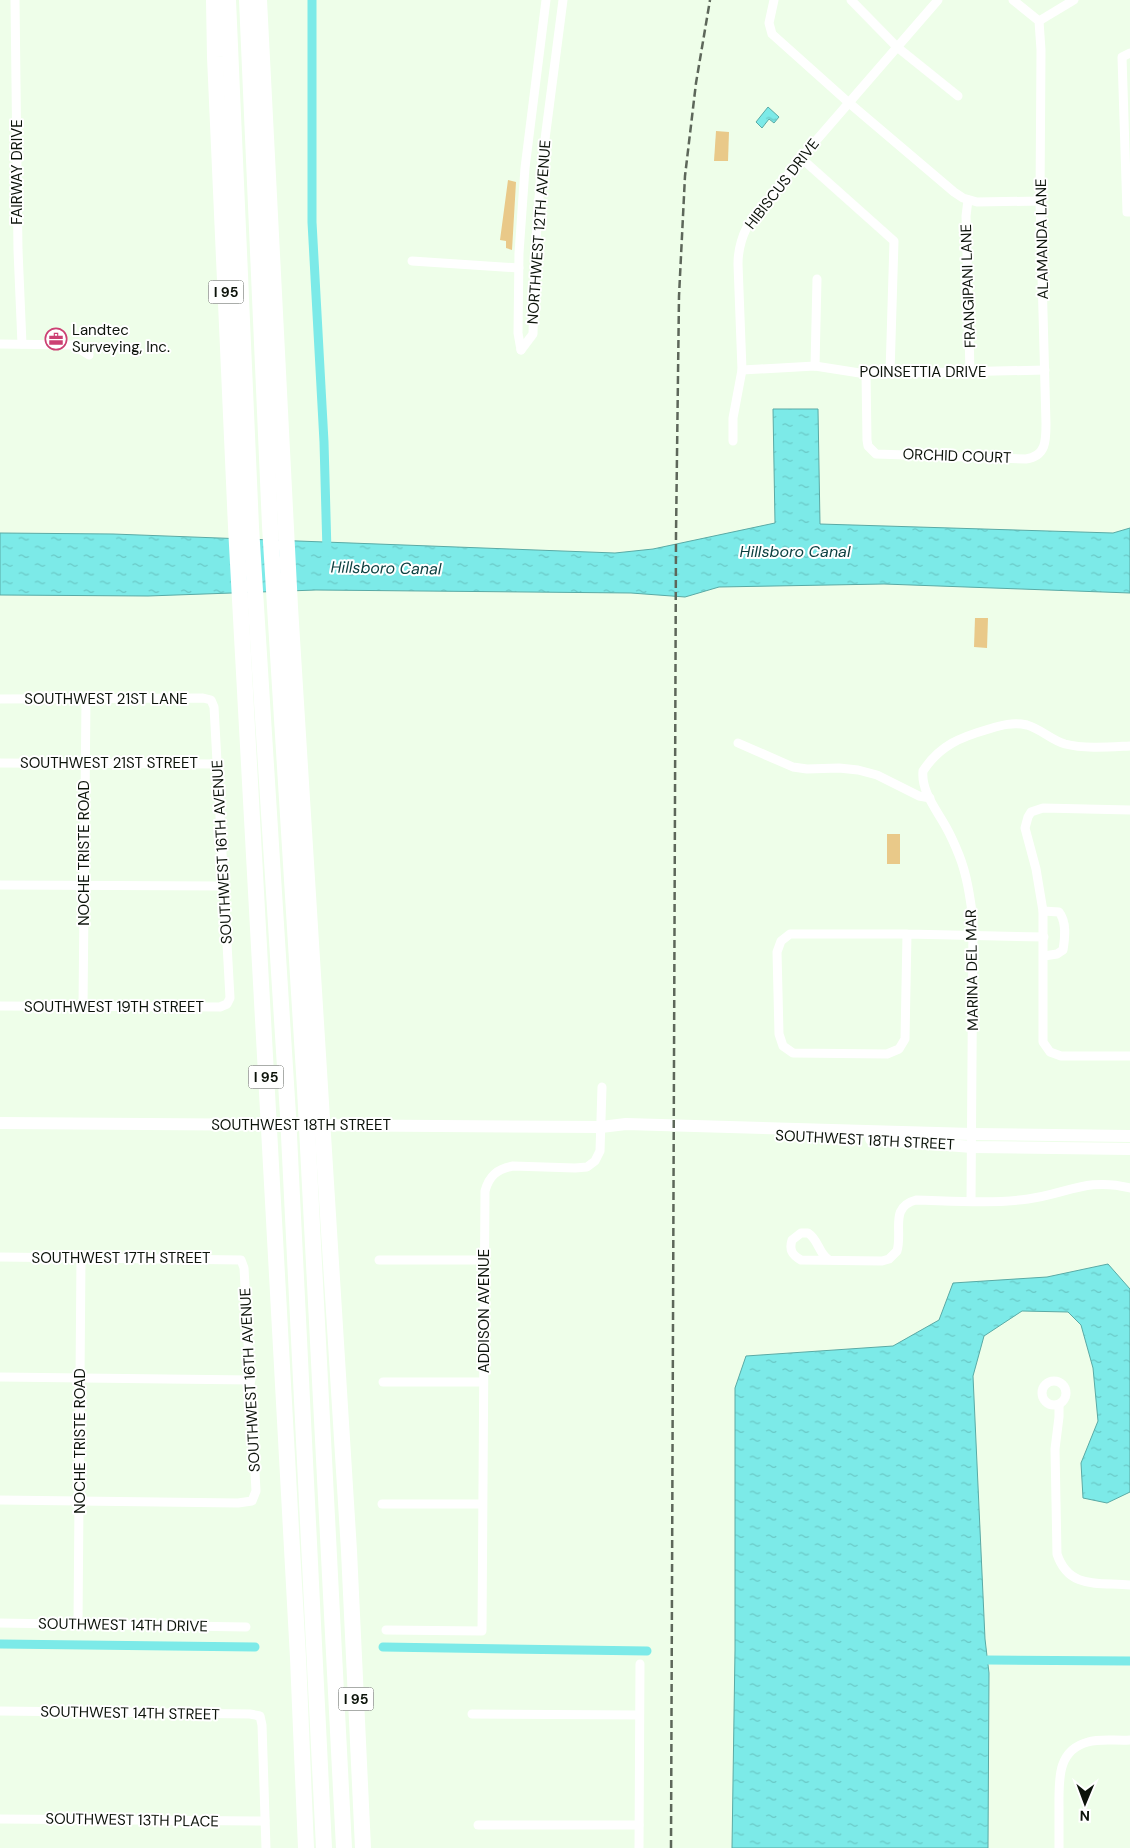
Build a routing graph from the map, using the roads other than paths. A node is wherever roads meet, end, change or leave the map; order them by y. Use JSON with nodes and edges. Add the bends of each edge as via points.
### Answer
{"nodes":[{"id":1,"x":15,"y":0,"type":"edge"},
{"id":2,"x":205,"y":0,"type":"edge"},
{"id":3,"x":214,"y":0,"type":"edge"},
{"id":4,"x":228,"y":0,"type":"edge"},
{"id":5,"x":246,"y":0,"type":"edge"},
{"id":6,"x":259,"y":0,"type":"edge"},
{"id":7,"x":268,"y":0,"type":"edge"},
{"id":8,"x":546,"y":0,"type":"edge"},
{"id":9,"x":563,"y":0,"type":"edge"},
{"id":10,"x":774,"y":0,"type":"edge"},
{"id":11,"x":851,"y":0,"type":"edge"},
{"id":12,"x":938,"y":0,"type":"edge"},
{"id":13,"x":1013,"y":0,"type":"edge"},
{"id":14,"x":1074,"y":0,"type":"edge"},
{"id":15,"x":1038,"y":21,"type":"junction"},
{"id":16,"x":897,"y":47,"type":"junction"},
{"id":17,"x":1126,"y":55,"type":"edge"},
{"id":18,"x":215,"y":57,"type":"junction"},
{"id":19,"x":958,"y":96,"type":"dead end"},
{"id":20,"x":848,"y":102,"type":"junction"},
{"id":21,"x":265,"y":137,"type":"junction"},
{"id":22,"x":801,"y":158,"type":"junction"},
{"id":23,"x":968,"y":200,"type":"junction"},
{"id":24,"x":1040,"y":202,"type":"junction"},
{"id":25,"x":1130,"y":212,"type":"edge"},
{"id":26,"x":412,"y":261,"type":"dead end"},
{"id":27,"x":519,"y":268,"type":"junction"},
{"id":28,"x":817,"y":278,"type":"dead end"},
{"id":29,"x":0,"y":344,"type":"edge"},
{"id":30,"x":22,"y":344,"type":"junction"},
{"id":31,"x":89,"y":356,"type":"dead end"},
{"id":32,"x":815,"y":366,"type":"junction"},
{"id":33,"x":742,"y":370,"type":"junction"},
{"id":34,"x":1045,"y":370,"type":"junction"},
{"id":35,"x":970,"y":372,"type":"junction"},
{"id":36,"x":866,"y":374,"type":"junction"},
{"id":37,"x":890,"y":374,"type":"junction"},
{"id":38,"x":733,"y":440,"type":"dead end"},
{"id":39,"x":1038,"y":455,"type":"joint"},
{"id":40,"x":278,"y":526,"type":"junction"},
{"id":41,"x":244,"y":527,"type":"junction"},
{"id":42,"x":282,"y":607,"type":"junction"},
{"id":43,"x":248,"y":608,"type":"junction"},
{"id":44,"x":0,"y":699,"type":"edge"},
{"id":45,"x":86,"y":699,"type":"junction"},
{"id":46,"x":211,"y":700,"type":"joint"},
{"id":47,"x":738,"y":743,"type":"dead end"},
{"id":48,"x":1130,"y":746,"type":"edge"},
{"id":49,"x":0,"y":763,"type":"edge"},
{"id":50,"x":85,"y":764,"type":"junction"},
{"id":51,"x":218,"y":764,"type":"junction"},
{"id":52,"x":930,"y":798,"type":"junction"},
{"id":53,"x":1130,"y":810,"type":"edge"},
{"id":54,"x":0,"y":884,"type":"edge"},
{"id":55,"x":84,"y":885,"type":"junction"},
{"id":56,"x":224,"y":886,"type":"junction"},
{"id":57,"x":1042,"y":911,"type":"junction"},
{"id":58,"x":907,"y":934,"type":"junction"},
{"id":59,"x":973,"y":936,"type":"junction"},
{"id":60,"x":1044,"y":937,"type":"junction"},
{"id":61,"x":1044,"y":956,"type":"junction"},
{"id":62,"x":227,"y":1004,"type":"joint"},
{"id":63,"x":0,"y":1006,"type":"edge"},
{"id":64,"x":83,"y":1007,"type":"junction"},
{"id":65,"x":1130,"y":1056,"type":"edge"},
{"id":66,"x":602,"y":1087,"type":"dead end"},
{"id":67,"x":0,"y":1123,"type":"edge"},
{"id":68,"x":601,"y":1127,"type":"junction"},
{"id":69,"x":1130,"y":1136,"type":"edge"},
{"id":70,"x":972,"y":1140,"type":"junction"},
{"id":71,"x":1130,"y":1149,"type":"edge"},
{"id":72,"x":1130,"y":1188,"type":"edge"},
{"id":73,"x":971,"y":1201,"type":"junction"},
{"id":74,"x":0,"y":1257,"type":"edge"},
{"id":75,"x":81,"y":1258,"type":"junction"},
{"id":76,"x":241,"y":1260,"type":"joint"},
{"id":77,"x":379,"y":1260,"type":"dead end"},
{"id":78,"x":484,"y":1260,"type":"junction"},
{"id":79,"x":829,"y":1260,"type":"dead end"},
{"id":80,"x":0,"y":1377,"type":"edge"},
{"id":81,"x":80,"y":1378,"type":"junction"},
{"id":82,"x":251,"y":1380,"type":"junction"},
{"id":83,"x":383,"y":1382,"type":"dead end"},
{"id":84,"x":483,"y":1382,"type":"junction"},
{"id":85,"x":1059,"y":1404,"type":"dead end"},
{"id":86,"x":0,"y":1500,"type":"edge"},
{"id":87,"x":79,"y":1501,"type":"junction"},
{"id":88,"x":382,"y":1504,"type":"dead end"},
{"id":89,"x":482,"y":1504,"type":"junction"},
{"id":90,"x":1130,"y":1585,"type":"edge"},
{"id":91,"x":0,"y":1623,"type":"edge"},
{"id":92,"x":78,"y":1624,"type":"junction"},
{"id":93,"x":246,"y":1627,"type":"dead end"},
{"id":94,"x":386,"y":1630,"type":"dead end"},
{"id":95,"x":298,"y":1658,"type":"junction"},
{"id":96,"x":640,"y":1664,"type":"dead end"},
{"id":97,"x":0,"y":1711,"type":"edge"},
{"id":98,"x":472,"y":1714,"type":"dead end"},
{"id":99,"x":639,"y":1715,"type":"junction"},
{"id":100,"x":1130,"y":1740,"type":"edge"},
{"id":101,"x":0,"y":1819,"type":"edge"},
{"id":102,"x":265,"y":1821,"type":"junction"},
{"id":103,"x":478,"y":1824,"type":"dead end"},
{"id":104,"x":639,"y":1825,"type":"junction"},
{"id":105,"x":266,"y":1848,"type":"edge"},
{"id":106,"x":306,"y":1848,"type":"edge"},
{"id":107,"x":323,"y":1848,"type":"edge"},
{"id":108,"x":344,"y":1848,"type":"edge"},
{"id":109,"x":364,"y":1848,"type":"edge"},
{"id":110,"x":639,"y":1848,"type":"edge"},
{"id":111,"x":1059,"y":1848,"type":"edge"}],
"edges":[{"from":1,"to":30,"type":"street","name":"FAIRWAY DRIVE"},
{"from":2,"to":18,"type":"highway"},
{"from":3,"to":18,"type":"highway","number":"I 95"},
{"from":4,"to":41,"type":"highway"},
{"from":5,"to":40,"type":"highway"},
{"from":6,"to":21,"type":"highway","number":"I 95"},
{"from":7,"to":21,"type":"highway","via":[[272,79]]},
{"from":8,"to":27,"type":"street","name":"NORTHWEST 12TH AVENUE","via":[[525,168]]},
{"from":9,"to":27,"type":"street","name":"NORTHWEST 12TH AVENUE","via":[[541,170],[533,334],[521,350],[518,333]]},
{"from":10,"to":20,"type":"street","via":[[769,23],[772,34]]},
{"from":11,"to":16,"type":"street"},
{"from":12,"to":16,"type":"street","name":"HIBISCUS DRIVE"},
{"from":13,"to":15,"type":"street"},
{"from":14,"to":15,"type":"street"},
{"from":15,"to":24,"type":"street","name":"ALAMANDA LANE","via":[[1041,50]]},
{"from":16,"to":19,"type":"street"},
{"from":16,"to":20,"type":"street","name":"HIBISCUS DRIVE"},
{"from":17,"to":25,"type":"street","via":[[1127,212]]},
{"from":18,"to":41,"type":"highway","number":"I 95"},
{"from":20,"to":22,"type":"street","name":"HIBISCUS DRIVE"},
{"from":20,"to":23,"type":"street","via":[[954,192]]},
{"from":21,"to":40,"type":"highway","number":"I 95"},
{"from":22,"to":33,"type":"street","name":"HIBISCUS DRIVE","via":[[747,227],[739,247]]},
{"from":22,"to":37,"type":"street","via":[[894,241]]},
{"from":23,"to":24,"type":"street"},
{"from":23,"to":35,"type":"street","name":"FRANGIPANI LANE"},
{"from":24,"to":34,"type":"street","name":"ALAMANDA LANE"},
{"from":26,"to":27,"type":"street"},
{"from":28,"to":32,"type":"street"},
{"from":29,"to":30,"type":"street"},
{"from":30,"to":31,"type":"street","via":[[73,344]]},
{"from":32,"to":33,"type":"street","name":"POINSETTIA DRIVE"},
{"from":32,"to":36,"type":"street","name":"POINSETTIA DRIVE"},
{"from":33,"to":38,"type":"street","name":"HIBISCUS DRIVE","via":[[733,418]]},
{"from":34,"to":35,"type":"street","name":"POINSETTIA DRIVE"},
{"from":34,"to":39,"type":"street","name":"ALAMANDA LANE","via":[[1046,440]]},
{"from":35,"to":37,"type":"street","name":"POINSETTIA DRIVE"},
{"from":36,"to":37,"type":"street","name":"POINSETTIA DRIVE"},
{"from":36,"to":39,"type":"street","name":"ORCHID COURT","via":[[867,440],[876,454],[1026,459]]},
{"from":40,"to":42,"type":"highway","number":"I 95"},
{"from":41,"to":43,"type":"highway","number":"I 95"},
{"from":42,"to":108,"type":"highway"},
{"from":42,"to":109,"type":"highway","number":"I 95","via":[[349,1550]]},
{"from":43,"to":95,"type":"highway","number":"I 95"},
{"from":43,"to":107,"type":"highway","via":[[288,1115]]},
{"from":44,"to":45,"type":"street","name":"SOUTHWEST 21ST LANE"},
{"from":45,"to":46,"type":"street","name":"SOUTHWEST 21ST LANE"},
{"from":45,"to":50,"type":"street","name":"NOCHE TRISTE ROAD"},
{"from":46,"to":51,"type":"street","name":"SOUTHWEST 16TH AVENUE"},
{"from":47,"to":52,"type":"street","via":[[793,767],[858,770]]},
{"from":48,"to":52,"type":"street","name":"MARINA DEL MAR","via":[[1067,744],[1033,727],[1008,724],[964,736],[941,751],[924,771],[924,783]]},
{"from":49,"to":50,"type":"street","name":"SOUTHWEST 21ST STREET"},
{"from":50,"to":51,"type":"street","name":"SOUTHWEST 21ST STREET"},
{"from":50,"to":55,"type":"street","name":"NOCHE TRISTE ROAD"},
{"from":51,"to":56,"type":"street","name":"SOUTHWEST 16TH AVENUE"},
{"from":52,"to":59,"type":"street","name":"MARINA DEL MAR","via":[[960,857],[970,895]]},
{"from":53,"to":57,"type":"street","via":[[1043,808],[1032,812],[1025,828],[1036,869]]},
{"from":54,"to":55,"type":"street"},
{"from":55,"to":56,"type":"street"},
{"from":55,"to":64,"type":"street","name":"NOCHE TRISTE ROAD"},
{"from":56,"to":62,"type":"street","name":"SOUTHWEST 16TH AVENUE","via":[[230,998]]},
{"from":57,"to":60,"type":"street"},
{"from":57,"to":61,"type":"street","via":[[1059,912],[1063,917],[1065,941],[1057,954]]},
{"from":58,"to":58,"type":"street","via":[[796,932],[785,936],[777,952],[779,1034],[783,1046],[792,1052],[886,1054],[899,1049],[905,1039]]},
{"from":58,"to":59,"type":"street"},
{"from":59,"to":60,"type":"street"},
{"from":59,"to":70,"type":"street","name":"MARINA DEL MAR"},
{"from":60,"to":61,"type":"street"},
{"from":61,"to":65,"type":"street","via":[[1043,1042],[1050,1052],[1061,1056]]},
{"from":62,"to":64,"type":"street","name":"SOUTHWEST 19TH STREET","via":[[220,1008]]},
{"from":63,"to":64,"type":"street","name":"SOUTHWEST 19TH STREET"},
{"from":66,"to":68,"type":"street","name":"ADDISON AVENUE"},
{"from":67,"to":68,"type":"main road","name":"SOUTHWEST 18TH STREET"},
{"from":68,"to":70,"type":"main road","name":"SOUTHWEST 18TH STREET","via":[[628,1131]]},
{"from":68,"to":78,"type":"street","name":"ADDISON AVENUE","via":[[600,1151],[595,1161],[587,1166],[512,1166],[491,1176],[484,1200]]},
{"from":69,"to":70,"type":"main road","name":"SOUTHWEST 18TH STREET"},
{"from":70,"to":71,"type":"main road","name":"SOUTHWEST 18TH STREET"},
{"from":70,"to":73,"type":"street"},
{"from":72,"to":73,"type":"street","via":[[1110,1184],[1083,1185],[1028,1199]]},
{"from":73,"to":79,"type":"street","via":[[908,1202],[901,1208],[898,1246],[894,1255],[882,1260]]},
{"from":74,"to":75,"type":"street","name":"SOUTHWEST 17TH STREET"},
{"from":75,"to":76,"type":"street","name":"SOUTHWEST 17TH STREET"},
{"from":75,"to":81,"type":"street","name":"NOCHE TRISTE ROAD"},
{"from":76,"to":82,"type":"street","name":"SOUTHWEST 16TH AVENUE"},
{"from":77,"to":78,"type":"street"},
{"from":78,"to":84,"type":"street","name":"ADDISON AVENUE"},
{"from":80,"to":81,"type":"street"},
{"from":81,"to":82,"type":"street"},
{"from":81,"to":87,"type":"street","name":"NOCHE TRISTE ROAD"},
{"from":82,"to":87,"type":"street","name":"SOUTHWEST 16TH AVENUE","via":[[256,1491],[252,1501]]},
{"from":83,"to":84,"type":"street"},
{"from":84,"to":89,"type":"street","name":"ADDISON AVENUE"},
{"from":85,"to":90,"type":"street","via":[[1055,1449],[1060,1562],[1071,1575],[1086,1583]]},
{"from":86,"to":87,"type":"street"},
{"from":87,"to":92,"type":"street","name":"NOCHE TRISTE ROAD"},
{"from":88,"to":89,"type":"street"},
{"from":89,"to":94,"type":"street","name":"ADDISON AVENUE","via":[[482,1631]]},
{"from":91,"to":92,"type":"street","name":"SOUTHWEST 14TH DRIVE"},
{"from":92,"to":93,"type":"street","name":"SOUTHWEST 14TH DRIVE"},
{"from":95,"to":106,"type":"highway","number":"I 95"},
{"from":95,"to":107,"type":"highway"},
{"from":96,"to":99,"type":"street"},
{"from":97,"to":102,"type":"street","name":"SOUTHWEST 14TH STREET","via":[[260,1716]]},
{"from":98,"to":99,"type":"street"},
{"from":99,"to":104,"type":"street"},
{"from":100,"to":111,"type":"street","via":[[1089,1741],[1068,1754],[1059,1778]]},
{"from":101,"to":102,"type":"street","name":"SOUTHWEST 13TH PLACE"},
{"from":102,"to":105,"type":"street"},
{"from":103,"to":104,"type":"street"},
{"from":104,"to":110,"type":"street"}]}
